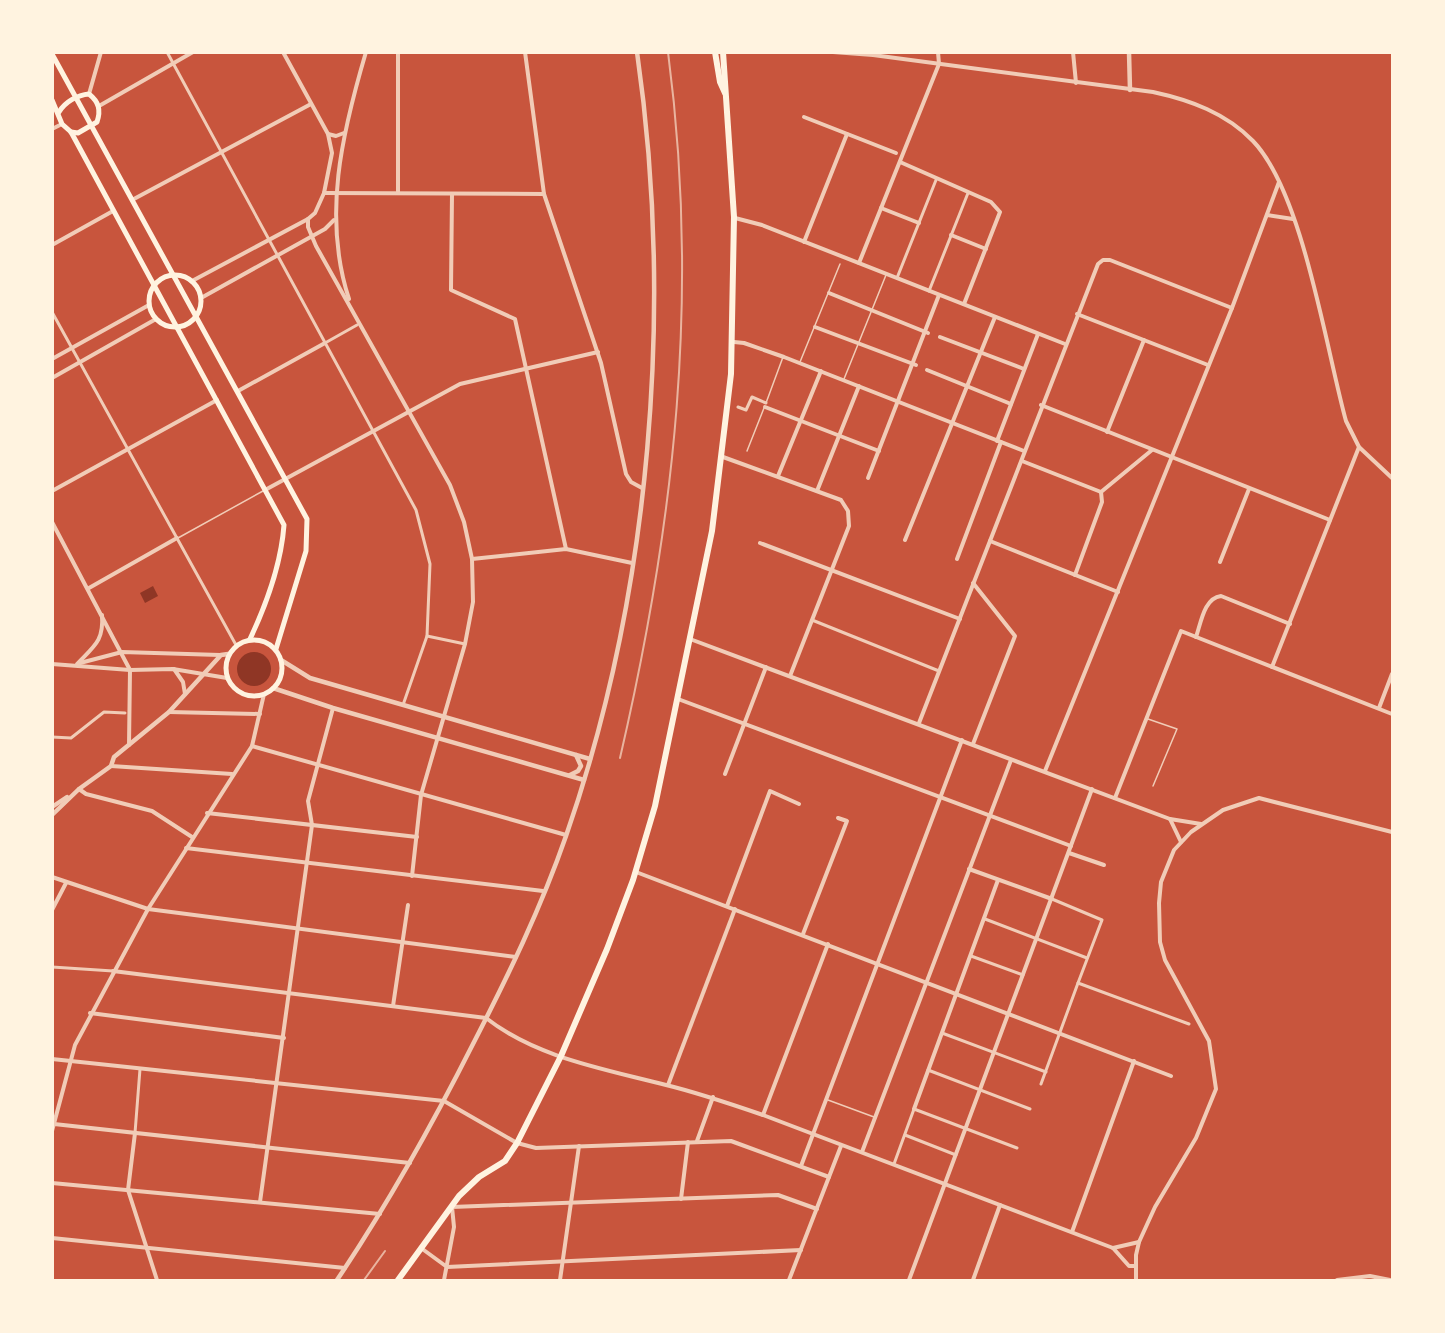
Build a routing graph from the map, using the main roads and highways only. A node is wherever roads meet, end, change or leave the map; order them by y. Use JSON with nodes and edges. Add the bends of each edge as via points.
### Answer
{"nodes":[{"id":1,"x":715,"y":52,"type":"edge"},
{"id":2,"x":723,"y":52,"type":"edge"},
{"id":3,"x":52,"y":54,"type":"edge"},
{"id":4,"x":725,"y":93,"type":"junction"},
{"id":5,"x":76,"y":98,"type":"junction"},
{"id":6,"x":52,"y":100,"type":"edge"},
{"id":7,"x":59,"y":112,"type":"junction"},
{"id":8,"x":90,"y":126,"type":"junction"},
{"id":9,"x":71,"y":132,"type":"junction"},
{"id":10,"x":173,"y":275,"type":"junction"},
{"id":11,"x":153,"y":286,"type":"junction"},
{"id":12,"x":196,"y":316,"type":"junction"},
{"id":13,"x":177,"y":327,"type":"junction"},
{"id":14,"x":250,"y":639,"type":"junction"},
{"id":15,"x":276,"y":649,"type":"junction"},
{"id":16,"x":398,"y":1281,"type":"edge"}],
"edges":[{"from":1,"to":4,"type":"main road"},
{"from":2,"to":4,"type":"main road"},
{"from":3,"to":5,"type":"main road"},
{"from":4,"to":16,"type":"main road","via":[[734,217],[734,342],[723,458],[712,531],[655,806],[607,949],[561,1056],[517,1143],[505,1161],[478,1177],[452,1207]]},
{"from":5,"to":7,"type":"main road"},
{"from":5,"to":8,"type":"main road"},
{"from":5,"to":8,"type":"main road","via":[[89,94],[99,106],[97,122]]},
{"from":6,"to":7,"type":"main road"},
{"from":7,"to":9,"type":"main road","via":[[62,124]]},
{"from":8,"to":9,"type":"main road","via":[[78,133]]},
{"from":8,"to":10,"type":"main road"},
{"from":9,"to":11,"type":"main road"},
{"from":10,"to":11,"type":"main road"},
{"from":10,"to":12,"type":"main road"},
{"from":10,"to":12,"type":"main road","via":[[192,281],[201,298]]},
{"from":11,"to":13,"type":"main road"},
{"from":11,"to":13,"type":"main road","via":[[149,305],[156,319]]},
{"from":12,"to":13,"type":"main road"},
{"from":12,"to":15,"type":"main road","via":[[307,519],[306,551]]},
{"from":13,"to":14,"type":"main road","via":[[284,525],[282,548],[265,607]]},
{"from":14,"to":15,"type":"main road","via":[[265,641]]},
{"from":14,"to":15,"type":"main road","via":[[225,655],[227,678],[243,694],[264,694],[273,688],[282,672]]}]}
